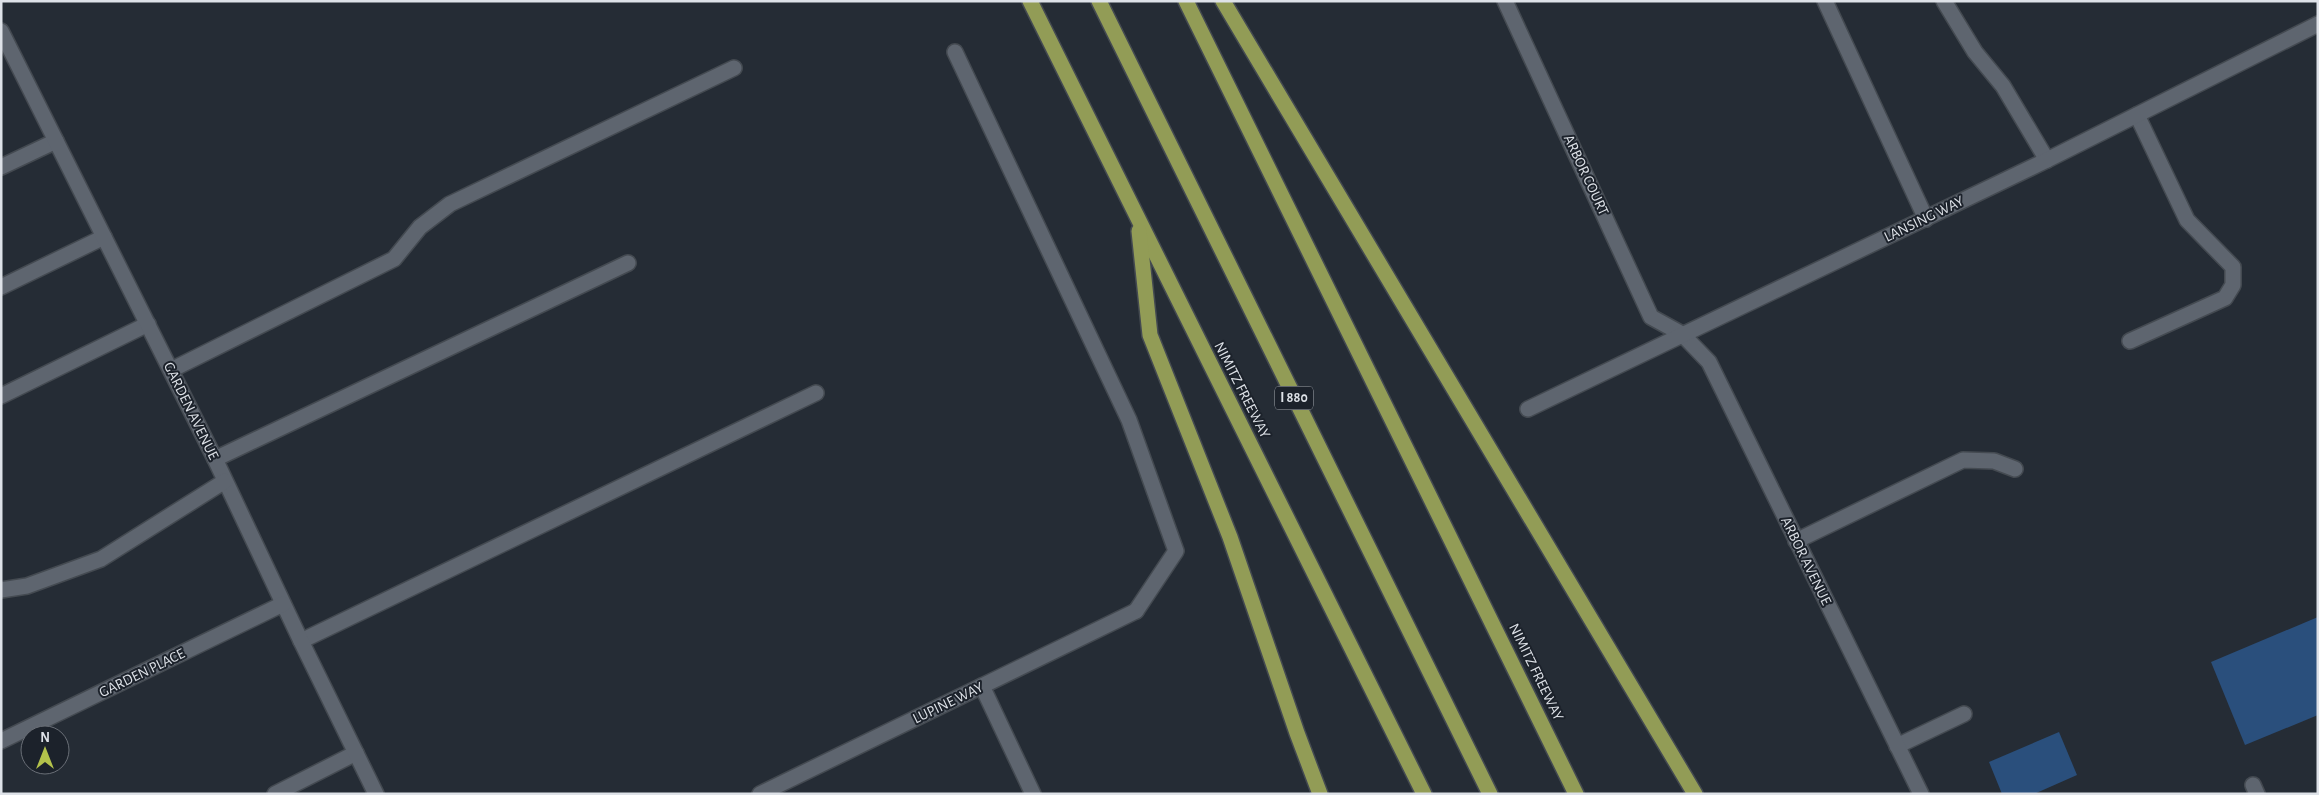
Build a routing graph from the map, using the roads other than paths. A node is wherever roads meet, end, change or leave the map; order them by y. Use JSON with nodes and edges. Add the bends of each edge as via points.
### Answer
{"nodes":[{"id":1,"x":1030,"y":1,"type":"edge"},
{"id":2,"x":1099,"y":1,"type":"edge"},
{"id":3,"x":1186,"y":1,"type":"edge"},
{"id":4,"x":1223,"y":1,"type":"edge"},
{"id":5,"x":1505,"y":1,"type":"edge"},
{"id":6,"x":1825,"y":1,"type":"edge"},
{"id":7,"x":1944,"y":1,"type":"edge"},
{"id":8,"x":2318,"y":24,"type":"edge"},
{"id":9,"x":1,"y":31,"type":"edge"},
{"id":10,"x":955,"y":52,"type":"dead end"},
{"id":11,"x":734,"y":68,"type":"dead end"},
{"id":12,"x":2137,"y":115,"type":"junction"},
{"id":13,"x":56,"y":141,"type":"junction"},
{"id":14,"x":2047,"y":160,"type":"junction"},
{"id":15,"x":1,"y":167,"type":"edge"},
{"id":16,"x":1926,"y":219,"type":"junction"},
{"id":17,"x":1137,"y":220,"type":"junction"},
{"id":18,"x":104,"y":237,"type":"junction"},
{"id":19,"x":628,"y":263,"type":"dead end"},
{"id":20,"x":1,"y":287,"type":"edge"},
{"id":21,"x":148,"y":324,"type":"junction"},
{"id":22,"x":1682,"y":334,"type":"junction"},
{"id":23,"x":2130,"y":341,"type":"dead end"},
{"id":24,"x":171,"y":370,"type":"junction"},
{"id":25,"x":816,"y":393,"type":"dead end"},
{"id":26,"x":1,"y":396,"type":"edge"},
{"id":27,"x":1528,"y":409,"type":"dead end"},
{"id":28,"x":215,"y":459,"type":"junction"},
{"id":29,"x":2015,"y":469,"type":"dead end"},
{"id":30,"x":226,"y":481,"type":"junction"},
{"id":31,"x":1796,"y":541,"type":"junction"},
{"id":32,"x":1,"y":590,"type":"edge"},
{"id":33,"x":283,"y":604,"type":"junction"},
{"id":34,"x":301,"y":641,"type":"junction"},
{"id":35,"x":982,"y":686,"type":"junction"},
{"id":36,"x":1964,"y":714,"type":"dead end"},
{"id":37,"x":1,"y":741,"type":"edge"},
{"id":38,"x":1897,"y":746,"type":"junction"},
{"id":39,"x":356,"y":753,"type":"junction"},
{"id":40,"x":275,"y":794,"type":"edge"},
{"id":41,"x":376,"y":794,"type":"edge"},
{"id":42,"x":760,"y":794,"type":"edge"},
{"id":43,"x":1033,"y":794,"type":"edge"},
{"id":44,"x":1320,"y":794,"type":"edge"},
{"id":45,"x":1424,"y":794,"type":"edge"},
{"id":46,"x":1490,"y":794,"type":"edge"},
{"id":47,"x":1576,"y":794,"type":"edge"},
{"id":48,"x":1695,"y":794,"type":"edge"},
{"id":49,"x":1921,"y":794,"type":"edge"}],
"edges":[{"from":1,"to":17,"type":"highway","name":"NIMITZ FREEWAY"},
{"from":2,"to":46,"type":"highway","number":"I 880"},
{"from":3,"to":47,"type":"highway","name":"NIMITZ FREEWAY"},
{"from":4,"to":48,"type":"highway"},
{"from":5,"to":22,"type":"street","name":"ARBOR COURT","via":[[1651,317]]},
{"from":6,"to":16,"type":"street"},
{"from":7,"to":14,"type":"street","via":[[1975,52],[2003,86]]},
{"from":8,"to":12,"type":"street","name":"LANSING WAY"},
{"from":9,"to":13,"type":"street","name":"GARDEN AVENUE"},
{"from":10,"to":35,"type":"street","name":"LUPINE WAY","via":[[1129,420],[1176,551],[1136,612]]},
{"from":11,"to":24,"type":"street","via":[[450,204],[420,227],[394,259]]},
{"from":12,"to":14,"type":"street","name":"LANSING WAY"},
{"from":12,"to":23,"type":"street","via":[[2187,220],[2233,268],[2233,286],[2225,298]]},
{"from":13,"to":15,"type":"street"},
{"from":13,"to":18,"type":"street","name":"GARDEN AVENUE"},
{"from":14,"to":16,"type":"street","name":"LANSING WAY"},
{"from":16,"to":22,"type":"street","name":"LANSING WAY"},
{"from":17,"to":44,"type":"highway","via":[[1150,336],[1230,536]]},
{"from":17,"to":45,"type":"highway","name":"NIMITZ FREEWAY"},
{"from":18,"to":20,"type":"street"},
{"from":18,"to":21,"type":"street","name":"GARDEN AVENUE"},
{"from":19,"to":28,"type":"street"},
{"from":21,"to":24,"type":"street","name":"GARDEN AVENUE"},
{"from":21,"to":26,"type":"street"},
{"from":22,"to":27,"type":"street","name":"LANSING WAY"},
{"from":22,"to":31,"type":"street","name":"ARBOR AVENUE","via":[[1709,362]]},
{"from":24,"to":28,"type":"street","name":"GARDEN AVENUE"},
{"from":25,"to":34,"type":"street"},
{"from":28,"to":30,"type":"street","name":"GARDEN AVENUE"},
{"from":29,"to":31,"type":"street","via":[[1994,461],[1963,460]]},
{"from":30,"to":32,"type":"street","via":[[101,559],[27,586]]},
{"from":30,"to":33,"type":"street","name":"GARDEN AVENUE"},
{"from":31,"to":38,"type":"street","name":"ARBOR AVENUE"},
{"from":33,"to":34,"type":"street","name":"GARDEN AVENUE"},
{"from":33,"to":37,"type":"street","name":"GARDEN PLACE"},
{"from":34,"to":39,"type":"street","name":"GARDEN AVENUE"},
{"from":35,"to":42,"type":"street","name":"LUPINE WAY"},
{"from":35,"to":43,"type":"street"},
{"from":36,"to":38,"type":"street"},
{"from":38,"to":49,"type":"street","name":"ARBOR AVENUE"},
{"from":39,"to":40,"type":"street"},
{"from":39,"to":41,"type":"street","name":"GARDEN AVENUE"}]}
